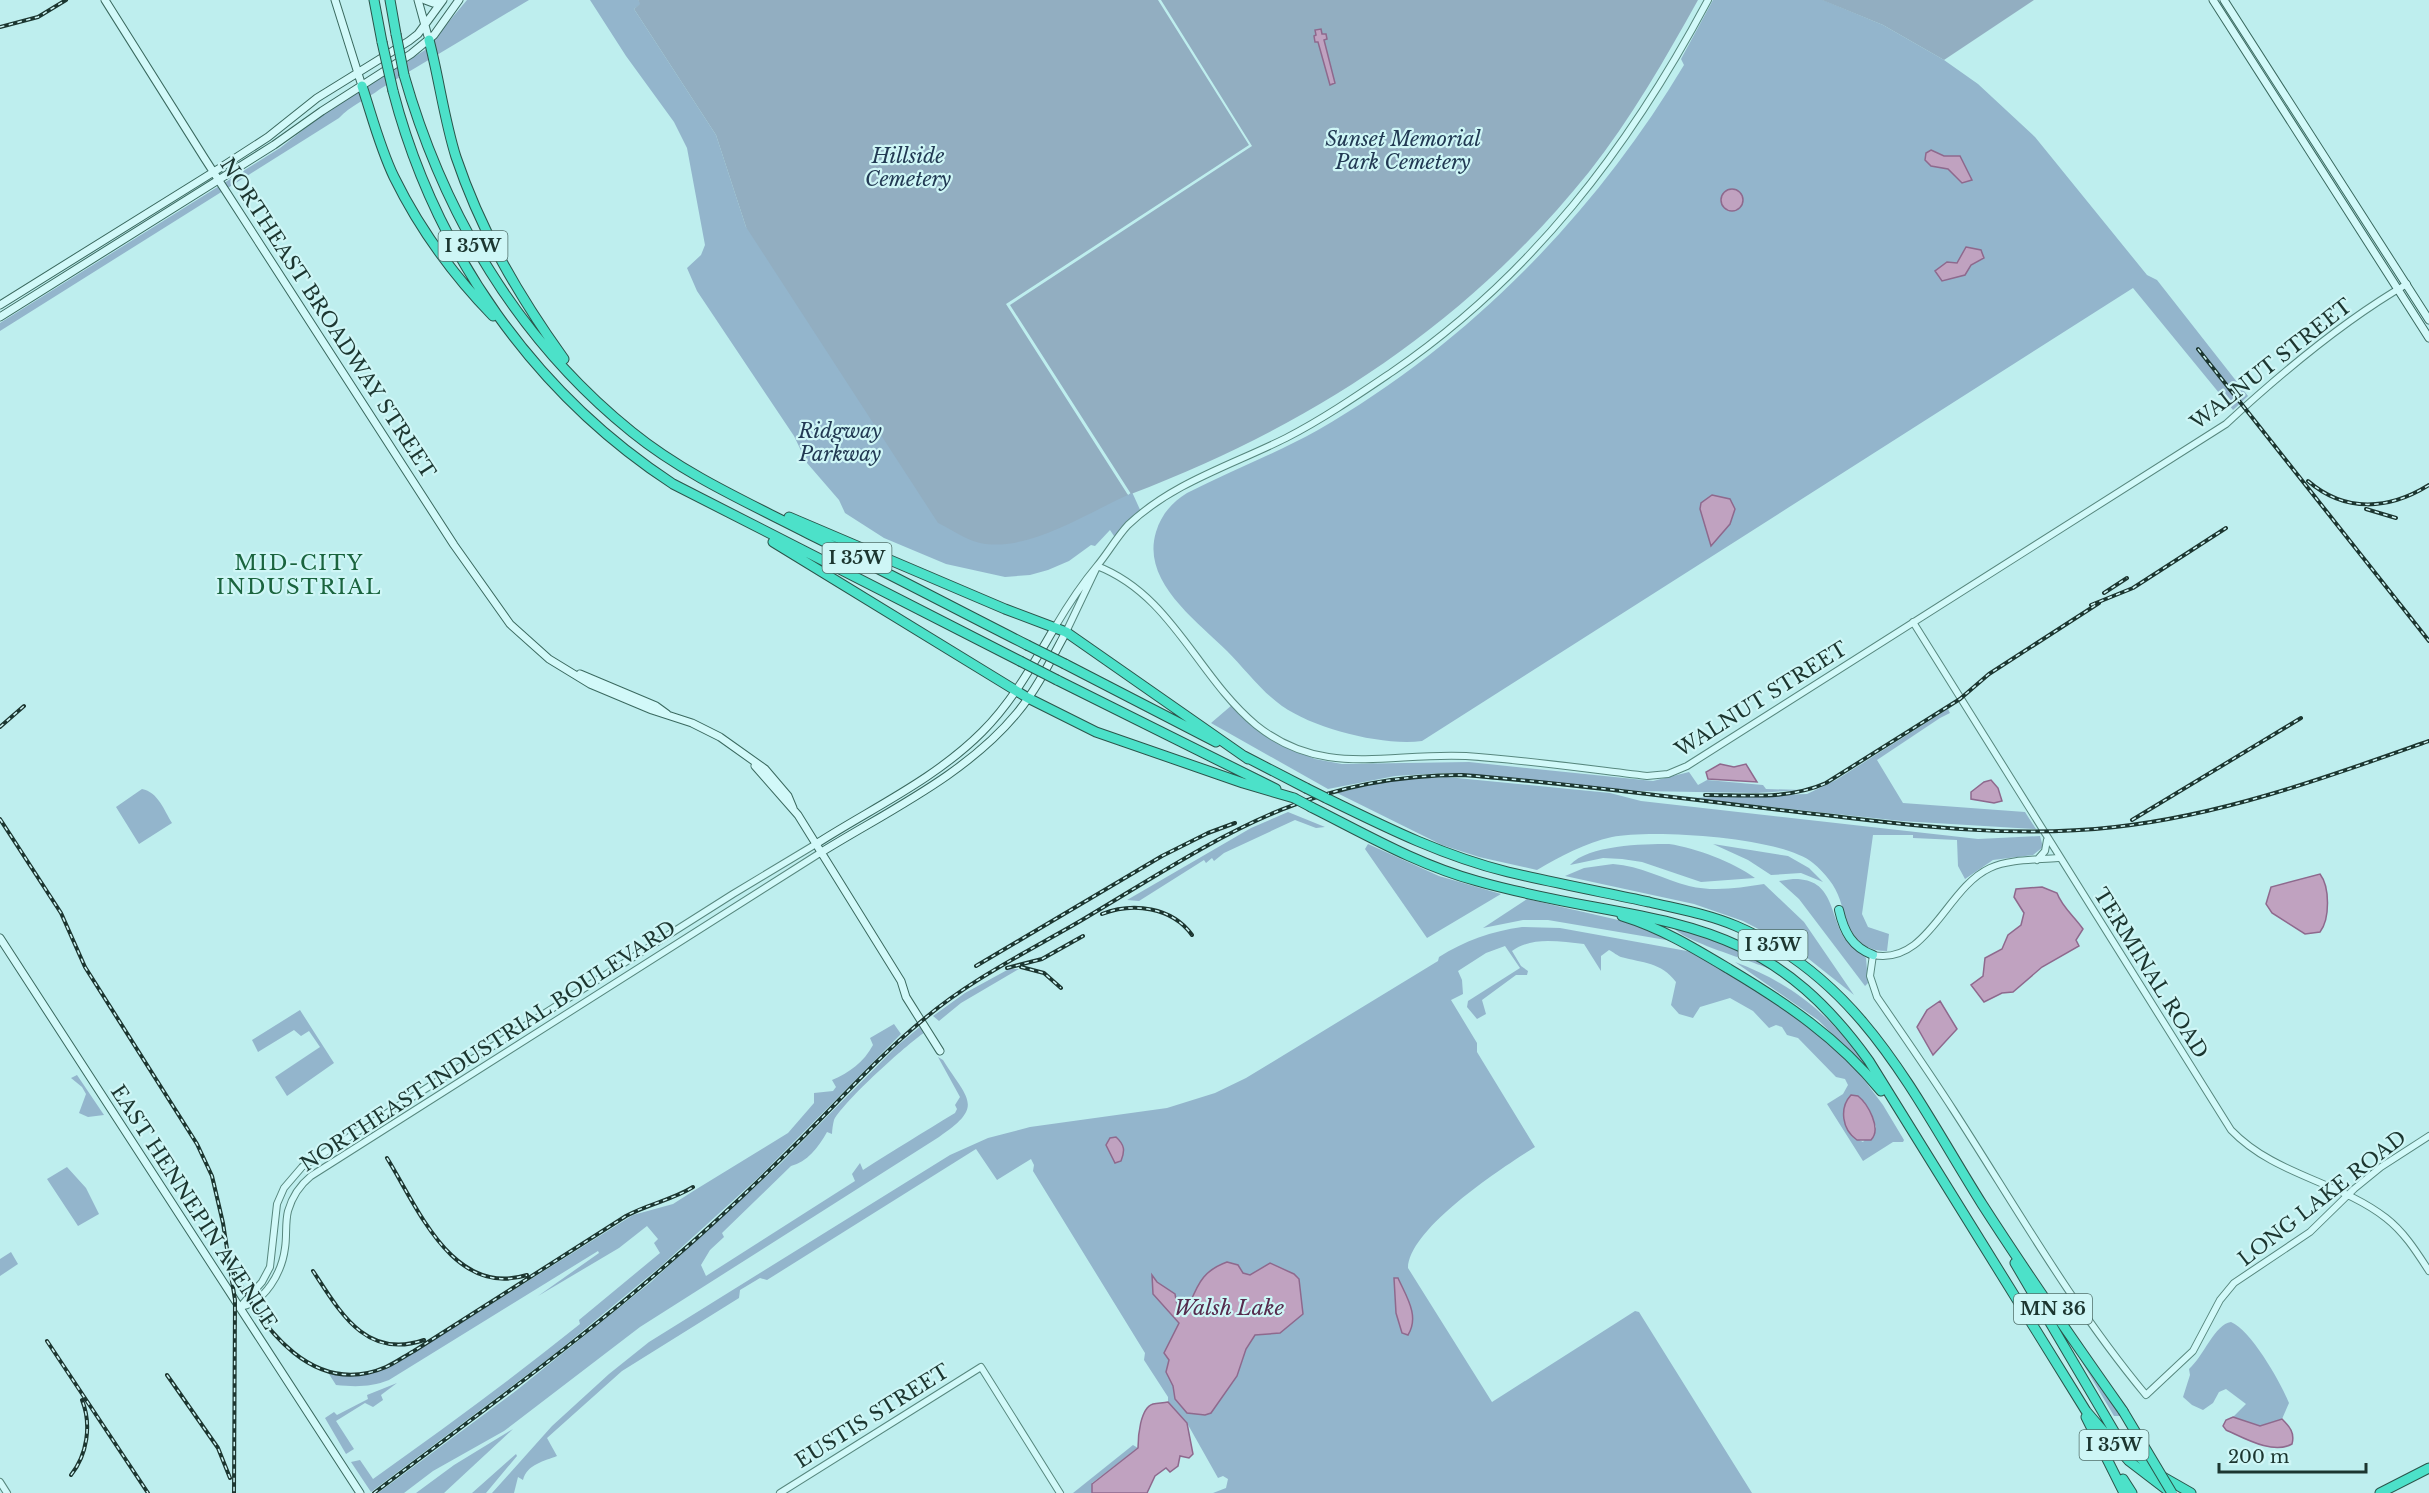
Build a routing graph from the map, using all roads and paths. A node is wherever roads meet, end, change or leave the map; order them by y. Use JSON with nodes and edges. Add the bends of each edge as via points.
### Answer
{"nodes":[{"id":1,"x":105,"y":0,"type":"edge"},
{"id":2,"x":334,"y":0,"type":"edge"},
{"id":3,"x":374,"y":0,"type":"edge"},
{"id":4,"x":390,"y":0,"type":"edge"},
{"id":5,"x":418,"y":0,"type":"edge"},
{"id":6,"x":425,"y":0,"type":"edge"},
{"id":7,"x":442,"y":0,"type":"edge"},
{"id":8,"x":459,"y":0,"type":"edge"},
{"id":9,"x":2212,"y":0,"type":"edge"},
{"id":10,"x":2224,"y":0,"type":"edge"},
{"id":11,"x":1707,"y":1,"type":"edge"},
{"id":12,"x":425,"y":25,"type":"junction"},
{"id":13,"x":429,"y":40,"type":"junction"},
{"id":14,"x":357,"y":72,"type":"junction"},
{"id":15,"x":362,"y":86,"type":"junction"},
{"id":16,"x":213,"y":172,"type":"junction"},
{"id":17,"x":218,"y":180,"type":"junction"},
{"id":18,"x":2407,"y":284,"type":"junction"},
{"id":19,"x":2398,"y":289,"type":"junction"},
{"id":20,"x":0,"y":305,"type":"edge"},
{"id":21,"x":0,"y":317,"type":"edge"},
{"id":22,"x":2429,"y":320,"type":"edge"},
{"id":23,"x":512,"y":335,"type":"junction"},
{"id":24,"x":2429,"y":338,"type":"edge"},
{"id":25,"x":587,"y":390,"type":"junction"},
{"id":26,"x":687,"y":470,"type":"junction"},
{"id":27,"x":739,"y":519,"type":"junction"},
{"id":28,"x":1097,"y":566,"type":"junction"},
{"id":29,"x":1912,"y":622,"type":"junction"},
{"id":30,"x":1055,"y":627,"type":"junction"},
{"id":31,"x":1066,"y":632,"type":"junction"},
{"id":32,"x":1016,"y":691,"type":"junction"},
{"id":33,"x":1028,"y":698,"type":"junction"},
{"id":34,"x":1248,"y":759,"type":"junction"},
{"id":35,"x":1294,"y":798,"type":"junction"},
{"id":36,"x":2047,"y":840,"type":"junction"},
{"id":37,"x":816,"y":844,"type":"junction"},
{"id":38,"x":820,"y":853,"type":"junction"},
{"id":39,"x":2058,"y":858,"type":"junction"},
{"id":40,"x":2036,"y":860,"type":"junction"},
{"id":41,"x":1589,"y":905,"type":"junction"},
{"id":42,"x":1839,"y":910,"type":"dead end"},
{"id":43,"x":0,"y":938,"type":"edge"},
{"id":44,"x":1873,"y":955,"type":"junction"},
{"id":45,"x":939,"y":1049,"type":"dead end"},
{"id":46,"x":1908,"y":1126,"type":"junction"},
{"id":47,"x":2429,"y":1136,"type":"edge"},
{"id":48,"x":2346,"y":1196,"type":"junction"},
{"id":49,"x":1983,"y":1206,"type":"junction"},
{"id":50,"x":2429,"y":1271,"type":"edge"},
{"id":51,"x":240,"y":1307,"type":"junction"},
{"id":52,"x":2069,"y":1386,"type":"junction"},
{"id":53,"x":2096,"y":1437,"type":"junction"},
{"id":54,"x":2429,"y":1468,"type":"edge"},
{"id":55,"x":0,"y":1482,"type":"edge"},
{"id":56,"x":360,"y":1492,"type":"edge"},
{"id":57,"x":7,"y":1493,"type":"edge"},
{"id":58,"x":780,"y":1493,"type":"edge"},
{"id":59,"x":1060,"y":1493,"type":"edge"},
{"id":60,"x":2124,"y":1493,"type":"edge"},
{"id":61,"x":2132,"y":1493,"type":"edge"},
{"id":62,"x":2172,"y":1493,"type":"edge"},
{"id":63,"x":2191,"y":1493,"type":"edge"},
{"id":64,"x":2380,"y":1493,"type":"edge"}],
"edges":[{"from":1,"to":16,"type":"main road","name":"NORTHEAST BROADWAY STREET"},
{"from":2,"to":14,"type":"main road"},
{"from":3,"to":23,"type":"highway","number":"I 35W","bridge":true,"via":[[393,92],[412,154],[440,220]]},
{"from":4,"to":25,"type":"highway","number":"I 35W","bridge":true,"via":[[404,75],[426,146],[469,239],[519,315]]},
{"from":5,"to":12,"type":"main road"},
{"from":6,"to":7,"type":"main road"},
{"from":7,"to":12,"type":"main road"},
{"from":8,"to":13,"type":"main road"},
{"from":9,"to":19,"type":"main road"},
{"from":10,"to":18,"type":"main road"},
{"from":11,"to":28,"type":"street","via":[[1668,75],[1615,155],[1559,223],[1498,285],[1421,351],[1362,392],[1289,436],[1181,487],[1154,504],[1128,525]]},
{"from":12,"to":13,"type":"main road"},
{"from":12,"to":14,"type":"main road","via":[[409,41]]},
{"from":13,"to":15,"type":"main road"},
{"from":13,"to":25,"type":"highway","via":[[456,154],[477,215],[526,304]]},
{"from":14,"to":15,"type":"main road"},
{"from":14,"to":16,"type":"main road"},
{"from":15,"to":17,"type":"main road"},
{"from":15,"to":23,"type":"highway","via":[[394,177],[419,222],[473,296]]},
{"from":16,"to":17,"type":"main road","name":"NORTHEAST BROADWAY STREET"},
{"from":16,"to":20,"type":"main road"},
{"from":17,"to":21,"type":"main road"},
{"from":17,"to":37,"type":"main road","name":"NORTHEAST BROADWAY STREET","via":[[484,590],[510,624],[549,659],[590,684],[707,730],[750,759],[793,808]]},
{"from":18,"to":19,"type":"street","name":"WALNUT STREET"},
{"from":18,"to":22,"type":"main road"},
{"from":19,"to":24,"type":"main road"},
{"from":19,"to":29,"type":"street","name":"WALNUT STREET","via":[[2268,386],[2226,424]]},
{"from":23,"to":27,"type":"highway","number":"I 35W","via":[[560,392],[623,448],[673,484]]},
{"from":25,"to":26,"type":"highway","number":"I 35W","via":[[633,433]]},
{"from":26,"to":30,"type":"highway","via":[[846,543]]},
{"from":26,"to":34,"type":"highway","number":"I 35W","bridge":true},
{"from":27,"to":32,"type":"highway"},
{"from":27,"to":35,"type":"highway","number":"I 35W","bridge":true},
{"from":28,"to":29,"type":"street","name":"WALNUT STREET","via":[[1115,572],[1162,611],[1256,724],[1303,752],[1346,761],[1463,756],[1647,776],[1668,774],[1687,766]]},
{"from":28,"to":30,"type":"street"},
{"from":28,"to":31,"type":"street"},
{"from":29,"to":36,"type":"street","name":"TERMINAL ROAD"},
{"from":30,"to":31,"type":"highway"},
{"from":30,"to":32,"type":"main road","name":"NORTHEAST INDUSTRIAL BOULEVARD"},
{"from":31,"to":33,"type":"main road","name":"NORTHEAST INDUSTRIAL BOULEVARD"},
{"from":31,"to":34,"type":"highway"},
{"from":32,"to":33,"type":"highway"},
{"from":32,"to":37,"type":"main road","name":"NORTHEAST INDUSTRIAL BOULEVARD","via":[[982,732],[943,766]]},
{"from":33,"to":35,"type":"highway","via":[[1096,732]]},
{"from":33,"to":38,"type":"main road","name":"NORTHEAST INDUSTRIAL BOULEVARD","via":[[1004,728],[960,764]]},
{"from":34,"to":49,"type":"highway","number":"I 35W","bridge":true,"via":[[1449,856],[1715,918],[1754,934],[1809,968],[1868,1027],[1910,1086]]},
{"from":35,"to":41,"type":"highway","number":"I 35W","bridge":true,"via":[[1436,868],[1491,885]]},
{"from":36,"to":39,"type":"street","name":"TERMINAL ROAD"},
{"from":36,"to":40,"type":"street","via":[[2045,851]]},
{"from":37,"to":38,"type":"main road","name":"NORTHEAST BROADWAY STREET"},
{"from":37,"to":51,"type":"street","name":"NORTHEAST INDUSTRIAL BOULEVARD","via":[[302,1167],[277,1204],[273,1254],[267,1273]]},
{"from":38,"to":45,"type":"main road","name":"NORTHEAST BROADWAY STREET"},
{"from":38,"to":51,"type":"street","name":"NORTHEAST INDUSTRIAL BOULEVARD","via":[[311,1176],[299,1188],[289,1208],[279,1270],[259,1298]]},
{"from":39,"to":40,"type":"street"},
{"from":39,"to":48,"type":"street","name":"TERMINAL ROAD","via":[[2231,1130],[2259,1154]]},
{"from":40,"to":44,"type":"street","via":[[1990,867],[1947,907],[1915,945],[1895,955]]},
{"from":41,"to":46,"type":"highway","via":[[1665,932],[1790,1006],[1825,1032],[1871,1078]]},
{"from":41,"to":46,"type":"highway","number":"I 35W","via":[[1700,929],[1746,948],[1778,967],[1839,1021],[1869,1061]]},
{"from":42,"to":44,"type":"highway","via":[[1850,939]]},
{"from":43,"to":51,"type":"main road","name":"EAST HENNEPIN AVENUE"},
{"from":44,"to":48,"type":"street","name":"LONG LAKE ROAD","via":[[1870,976],[1877,997],[1953,1109],[2062,1285],[2146,1395],[2193,1351],[2226,1291],[2310,1232]]},
{"from":46,"to":52,"type":"highway","number":"I 35W"},
{"from":47,"to":48,"type":"street","name":"LONG LAKE ROAD"},
{"from":48,"to":50,"type":"street","name":"TERMINAL ROAD","via":[[2396,1226]]},
{"from":49,"to":62,"type":"highway","number":"MN 36","bridge":true,"via":[[2123,1411]]},
{"from":49,"to":63,"type":"highway","number":"I 35W","via":[[2106,1422],[2156,1473]]},
{"from":51,"to":56,"type":"main road","name":"EAST HENNEPIN AVENUE"},
{"from":52,"to":53,"type":"highway"},
{"from":52,"to":62,"type":"highway","number":"I 35W","via":[[2123,1455]]},
{"from":53,"to":60,"type":"highway"},
{"from":53,"to":61,"type":"highway"},
{"from":54,"to":64,"type":"highway"},
{"from":55,"to":57,"type":"street"},
{"from":58,"to":59,"type":"street","name":"EUSTIS STREET","via":[[981,1367]]}]}
